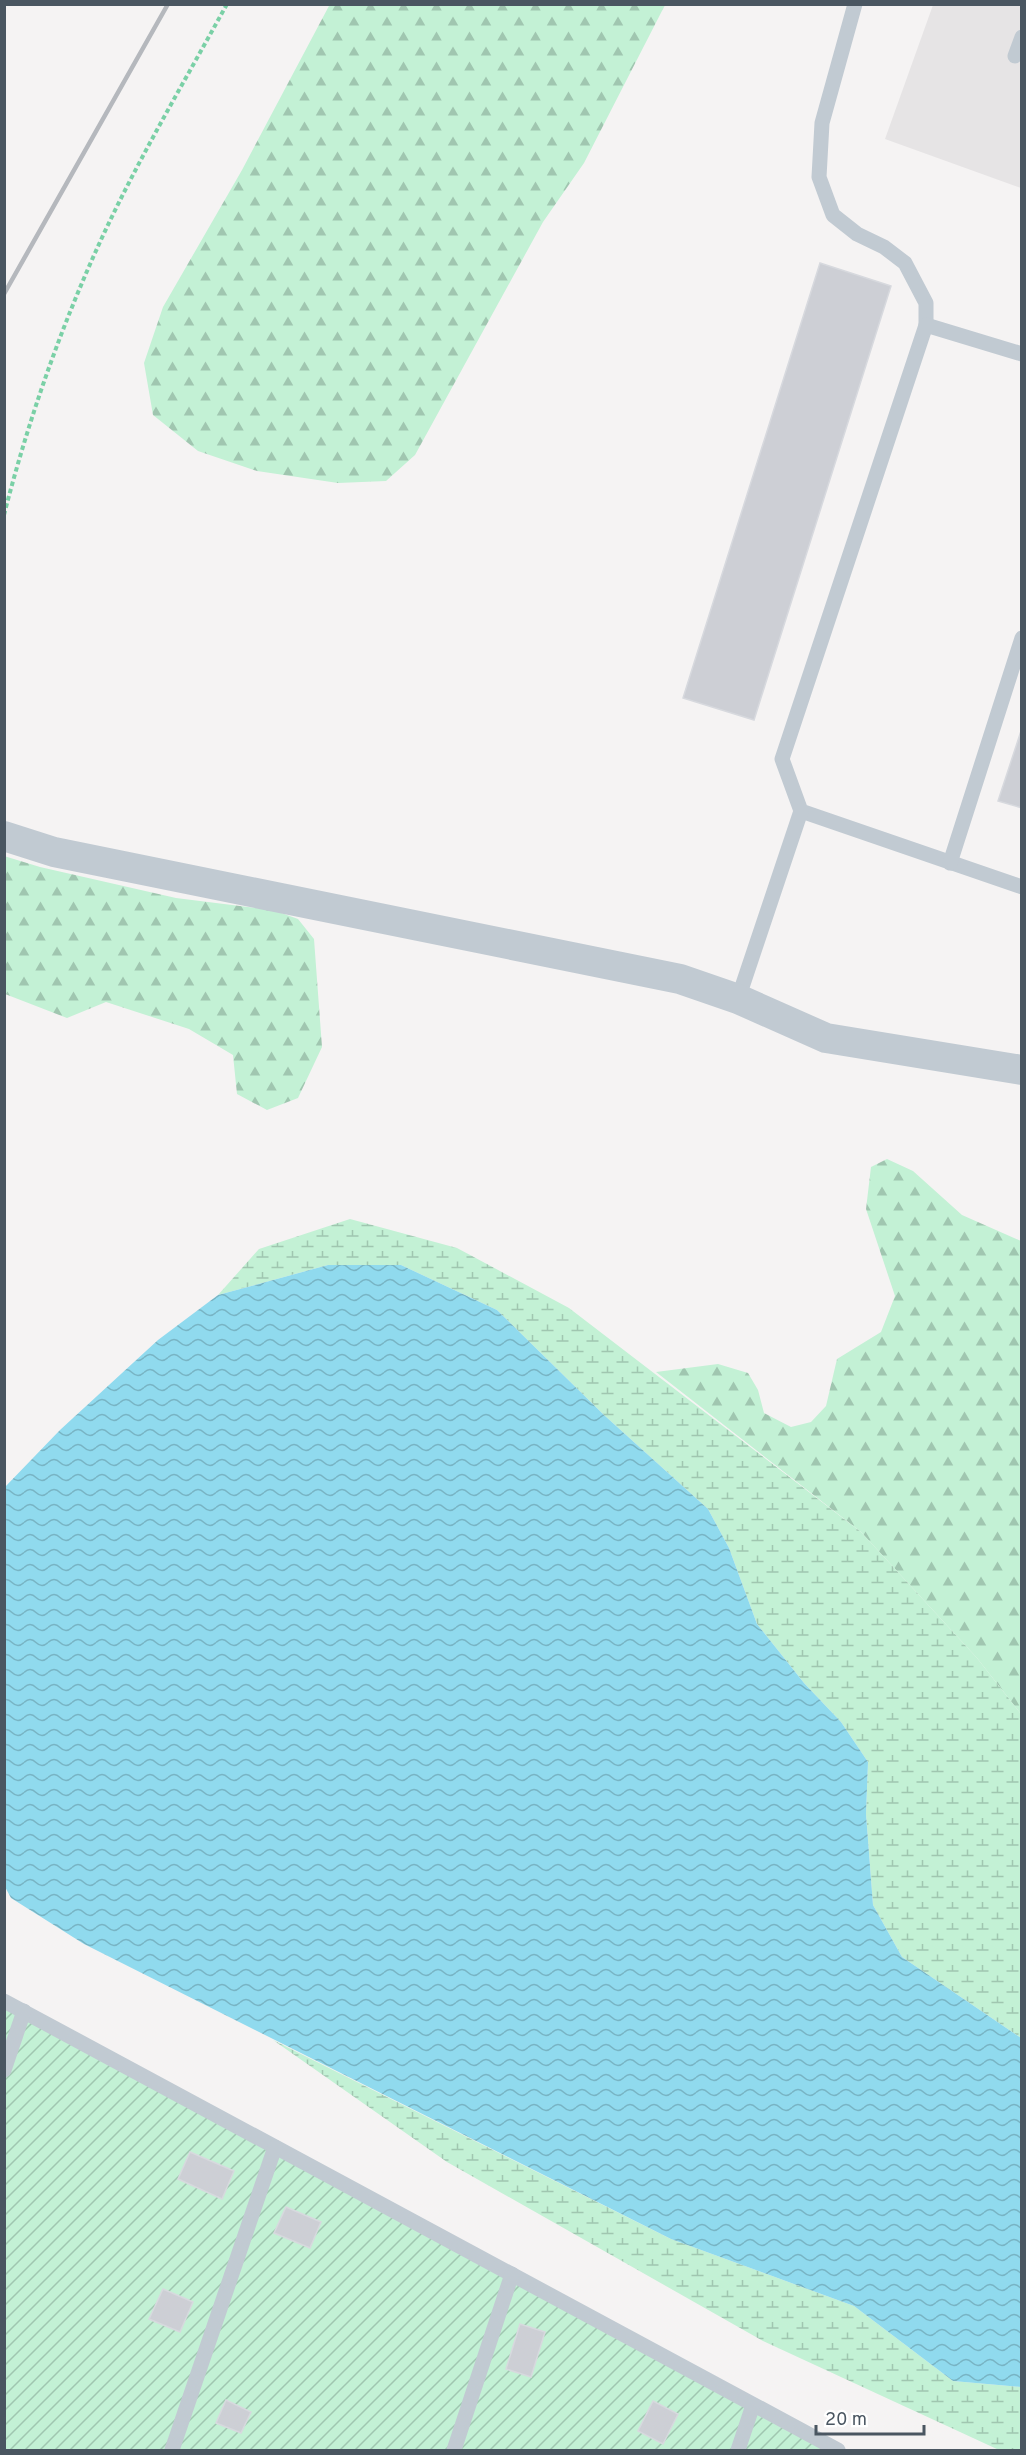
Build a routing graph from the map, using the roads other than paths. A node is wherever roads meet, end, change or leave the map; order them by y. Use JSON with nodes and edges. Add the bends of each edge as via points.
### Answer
{"nodes":[{"id":1,"x":855,"y":4,"type":"edge"},
{"id":2,"x":1022,"y":37,"type":"edge"},
{"id":3,"x":1015,"y":56,"type":"dead end"},
{"id":4,"x":926,"y":325,"type":"junction"},
{"id":5,"x":1022,"y":354,"type":"edge"},
{"id":6,"x":1022,"y":638,"type":"edge"},
{"id":7,"x":801,"y":811,"type":"junction"},
{"id":8,"x":4,"y":836,"type":"edge"},
{"id":9,"x":950,"y":863,"type":"junction"},
{"id":10,"x":1022,"y":887,"type":"edge"},
{"id":11,"x":738,"y":999,"type":"junction"},
{"id":12,"x":1022,"y":1070,"type":"edge"},
{"id":13,"x":4,"y":2001,"type":"edge"},
{"id":14,"x":24,"y":2011,"type":"junction"},
{"id":15,"x":4,"y":2070,"type":"edge"},
{"id":16,"x":275,"y":2147,"type":"junction"},
{"id":17,"x":512,"y":2274,"type":"junction"},
{"id":18,"x":753,"y":2405,"type":"junction"},
{"id":19,"x":172,"y":2451,"type":"edge"},
{"id":20,"x":454,"y":2451,"type":"edge"},
{"id":21,"x":738,"y":2451,"type":"edge"},
{"id":22,"x":838,"y":2451,"type":"edge"}],
"edges":[{"from":1,"to":4,"type":"lane","via":[[822,123],[819,177],[834,215],[905,263],[926,303]]},
{"from":2,"to":3,"type":"lane"},
{"from":4,"to":5,"type":"lane"},
{"from":4,"to":7,"type":"lane","via":[[782,759]]},
{"from":6,"to":9,"type":"lane"},
{"from":7,"to":9,"type":"lane"},
{"from":7,"to":11,"type":"lane"},
{"from":8,"to":11,"type":"street","via":[[54,852],[680,979]]},
{"from":9,"to":10,"type":"lane"},
{"from":11,"to":12,"type":"street","via":[[826,1038]]},
{"from":13,"to":14,"type":"lane"},
{"from":14,"to":15,"type":"lane"},
{"from":14,"to":16,"type":"lane"},
{"from":16,"to":17,"type":"lane"},
{"from":16,"to":19,"type":"lane"},
{"from":17,"to":18,"type":"lane"},
{"from":17,"to":20,"type":"lane"},
{"from":18,"to":21,"type":"lane"},
{"from":18,"to":22,"type":"lane"}]}
